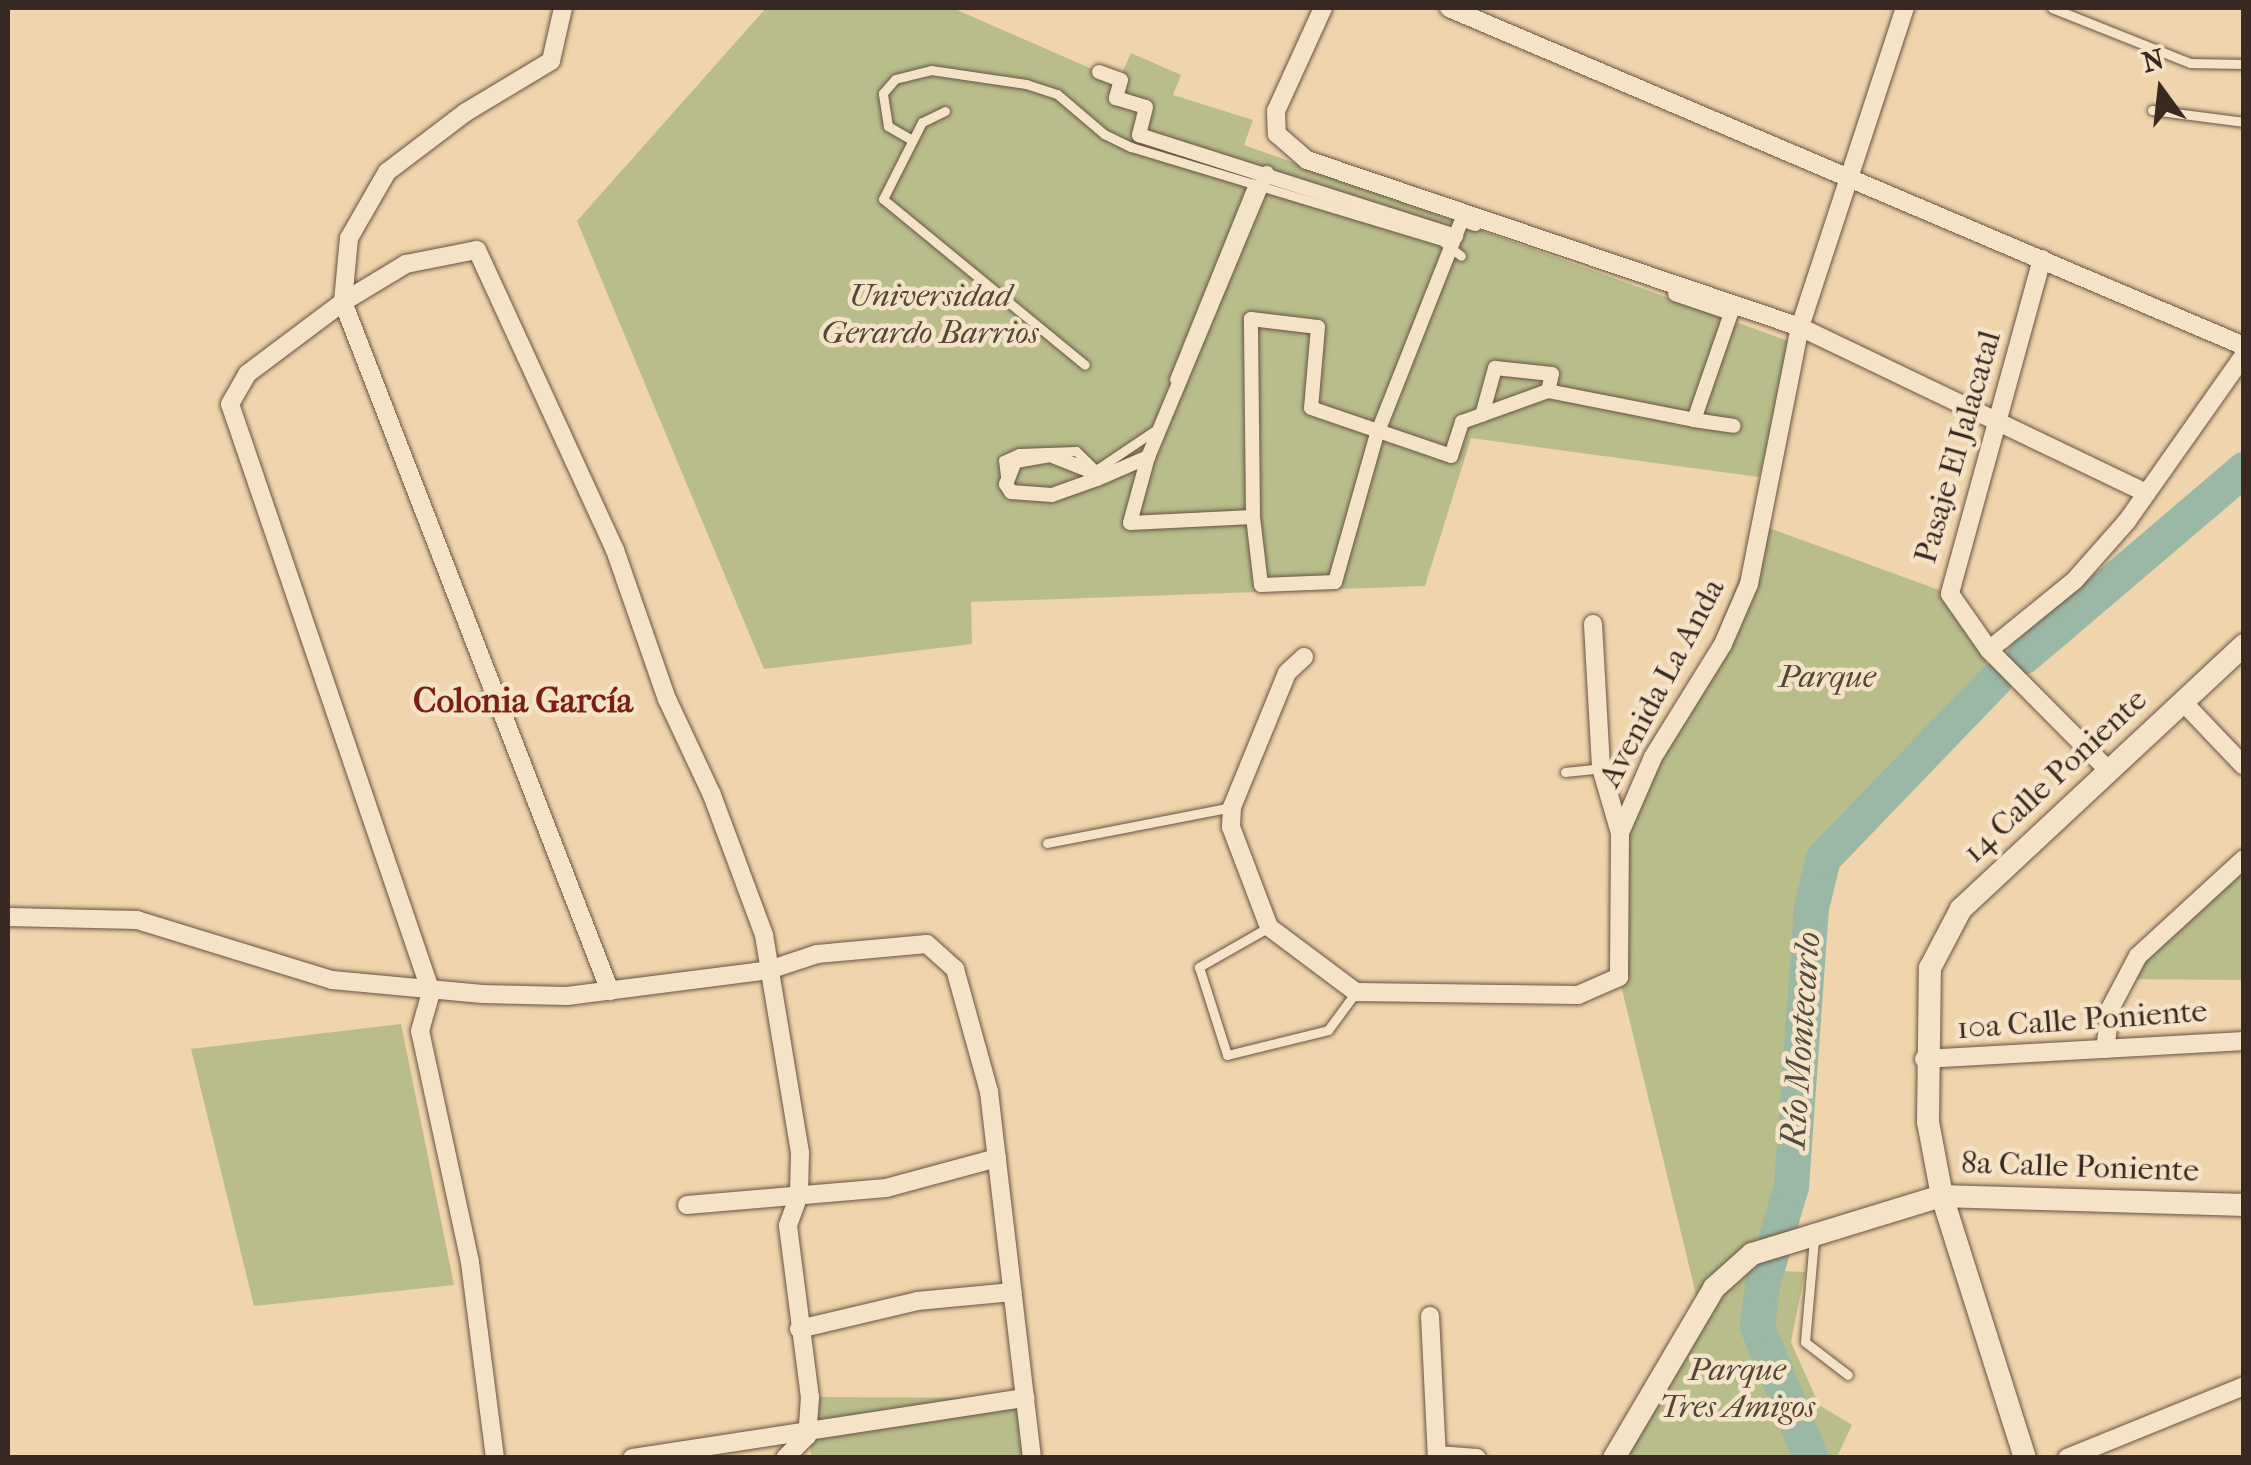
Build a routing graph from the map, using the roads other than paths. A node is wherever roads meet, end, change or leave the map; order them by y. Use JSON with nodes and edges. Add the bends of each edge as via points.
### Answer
{"nodes":[{"id":1,"x":563,"y":8,"type":"edge"},
{"id":2,"x":1323,"y":8,"type":"edge"},
{"id":3,"x":1449,"y":8,"type":"edge"},
{"id":4,"x":1905,"y":8,"type":"edge"},
{"id":5,"x":2052,"y":8,"type":"edge"},
{"id":6,"x":2244,"y":64,"type":"edge"},
{"id":7,"x":1099,"y":72,"type":"dead end"},
{"id":8,"x":2152,"y":110,"type":"dead end"},
{"id":9,"x":945,"y":111,"type":"dead end"},
{"id":10,"x":2244,"y":122,"type":"edge"},
{"id":11,"x":912,"y":140,"type":"junction"},
{"id":12,"x":1850,"y":174,"type":"junction"},
{"id":13,"x":1261,"y":180,"type":"junction"},
{"id":14,"x":1448,"y":208,"type":"junction"},
{"id":15,"x":1451,"y":243,"type":"junction"},
{"id":16,"x":2042,"y":260,"type":"junction"},
{"id":17,"x":343,"y":302,"type":"junction"},
{"id":18,"x":1800,"y":327,"type":"junction"},
{"id":19,"x":2244,"y":346,"type":"edge"},
{"id":20,"x":2244,"y":355,"type":"edge"},
{"id":21,"x":1085,"y":364,"type":"dead end"},
{"id":22,"x":1548,"y":392,"type":"junction"},
{"id":23,"x":1482,"y":415,"type":"junction"},
{"id":24,"x":1694,"y":420,"type":"junction"},
{"id":25,"x":1994,"y":421,"type":"junction"},
{"id":26,"x":1734,"y":426,"type":"dead end"},
{"id":27,"x":1377,"y":434,"type":"junction"},
{"id":28,"x":1148,"y":457,"type":"junction"},
{"id":29,"x":1097,"y":472,"type":"junction"},
{"id":30,"x":2146,"y":494,"type":"junction"},
{"id":31,"x":1253,"y":518,"type":"junction"},
{"id":32,"x":1593,"y":624,"type":"dead end"},
{"id":33,"x":2244,"y":645,"type":"edge"},
{"id":34,"x":1989,"y":650,"type":"junction"},
{"id":35,"x":1304,"y":657,"type":"dead end"},
{"id":36,"x":2183,"y":702,"type":"junction"},
{"id":37,"x":2244,"y":766,"type":"edge"},
{"id":38,"x":1601,"y":768,"type":"junction"},
{"id":39,"x":2109,"y":771,"type":"junction"},
{"id":40,"x":1565,"y":772,"type":"dead end"},
{"id":41,"x":1232,"y":807,"type":"junction"},
{"id":42,"x":1620,"y":833,"type":"junction"},
{"id":43,"x":1046,"y":842,"type":"dead end"},
{"id":44,"x":2244,"y":859,"type":"edge"},
{"id":45,"x":8,"y":918,"type":"edge"},
{"id":46,"x":1269,"y":927,"type":"junction"},
{"id":47,"x":769,"y":970,"type":"junction"},
{"id":48,"x":610,"y":991,"type":"junction"},
{"id":49,"x":432,"y":992,"type":"junction"},
{"id":50,"x":1356,"y":992,"type":"junction"},
{"id":51,"x":2244,"y":1041,"type":"edge"},
{"id":52,"x":2105,"y":1049,"type":"junction"},
{"id":53,"x":1924,"y":1059,"type":"junction"},
{"id":54,"x":997,"y":1158,"type":"junction"},
{"id":55,"x":799,"y":1195,"type":"junction"},
{"id":56,"x":1942,"y":1196,"type":"junction"},
{"id":57,"x":687,"y":1205,"type":"dead end"},
{"id":58,"x":2244,"y":1205,"type":"edge"},
{"id":59,"x":1808,"y":1233,"type":"junction"},
{"id":60,"x":1013,"y":1292,"type":"junction"},
{"id":61,"x":1430,"y":1316,"type":"dead end"},
{"id":62,"x":800,"y":1329,"type":"junction"},
{"id":63,"x":1848,"y":1375,"type":"dead end"},
{"id":64,"x":2244,"y":1386,"type":"edge"},
{"id":65,"x":1025,"y":1398,"type":"junction"},
{"id":66,"x":806,"y":1436,"type":"junction"},
{"id":67,"x":1437,"y":1456,"type":"edge"},
{"id":68,"x":495,"y":1458,"type":"edge"},
{"id":69,"x":632,"y":1458,"type":"edge"},
{"id":70,"x":785,"y":1458,"type":"edge"},
{"id":71,"x":1032,"y":1458,"type":"edge"},
{"id":72,"x":1477,"y":1458,"type":"edge"},
{"id":73,"x":1614,"y":1458,"type":"edge"},
{"id":74,"x":2025,"y":1458,"type":"edge"},
{"id":75,"x":2068,"y":1458,"type":"edge"}],
"edges":[{"from":1,"to":17,"type":"street","via":[[551,61],[466,112],[387,172],[349,238]]},
{"from":2,"to":14,"type":"street","via":[[1276,111],[1276,134],[1307,160]]},
{"from":3,"to":12,"type":"street"},
{"from":4,"to":12,"type":"street","name":"Avenida La Anda"},
{"from":5,"to":6,"type":"lane","via":[[2190,63]]},
{"from":7,"to":13,"type":"street","via":[[1121,80],[1116,98],[1146,107],[1139,135]]},
{"from":8,"to":10,"type":"lane"},
{"from":9,"to":11,"type":"lane","via":[[928,114]]},
{"from":11,"to":13,"type":"lane","via":[[888,126],[884,93],[895,79],[931,70],[1056,94],[1131,147]]},
{"from":11,"to":21,"type":"lane","via":[[883,192],[888,206]]},
{"from":12,"to":16,"type":"street"},
{"from":12,"to":18,"type":"street","name":"Avenida La Anda"},
{"from":13,"to":15,"type":"street"},
{"from":13,"to":28,"type":"street"},
{"from":13,"to":29,"type":"lane","via":[[1150,438]]},
{"from":14,"to":15,"type":"lane"},
{"from":14,"to":18,"type":"street"},
{"from":15,"to":24,"type":"street","via":[[1462,219],[1731,313]]},
{"from":15,"to":27,"type":"street"},
{"from":16,"to":19,"type":"street"},
{"from":16,"to":25,"type":"street","name":"Pasaje El Jalacatal"},
{"from":17,"to":47,"type":"street","via":[[406,264],[477,250],[615,550],[667,699],[764,935]]},
{"from":17,"to":48,"type":"street"},
{"from":17,"to":49,"type":"street","via":[[247,374],[230,404]]},
{"from":18,"to":25,"type":"street"},
{"from":18,"to":42,"type":"street","name":"Avenida La Anda","via":[[1749,584]]},
{"from":20,"to":30,"type":"street"},
{"from":22,"to":23,"type":"street"},
{"from":22,"to":23,"type":"street","via":[[1552,374],[1495,368]]},
{"from":22,"to":24,"type":"street"},
{"from":23,"to":27,"type":"street","via":[[1462,422],[1452,456]]},
{"from":24,"to":26,"type":"street"},
{"from":25,"to":30,"type":"street"},
{"from":25,"to":34,"type":"street","name":"Pasaje El Jalacatal","via":[[1950,594]]},
{"from":27,"to":31,"type":"street","via":[[1335,582],[1261,585]]},
{"from":27,"to":31,"type":"street","via":[[1312,408],[1318,327],[1252,319],[1247,399]]},
{"from":28,"to":29,"type":"street"},
{"from":28,"to":31,"type":"street","via":[[1130,523]]},
{"from":29,"to":29,"type":"street","via":[[1052,495],[1010,488],[1014,461],[1050,455]]},
{"from":30,"to":34,"type":"street","via":[[2075,580]]},
{"from":32,"to":38,"type":"street"},
{"from":33,"to":36,"type":"street","name":"14 Calle Poniente"},
{"from":34,"to":39,"type":"street","name":"Pasaje El Jalacatal"},
{"from":35,"to":41,"type":"street","via":[[1287,673]]},
{"from":36,"to":37,"type":"street"},
{"from":36,"to":39,"type":"street","name":"14 Calle Poniente"},
{"from":38,"to":40,"type":"lane"},
{"from":38,"to":42,"type":"street"},
{"from":39,"to":53,"type":"street","name":"14 Calle Poniente","via":[[1961,909],[1930,968]]},
{"from":41,"to":43,"type":"lane"},
{"from":41,"to":46,"type":"street","via":[[1231,827]]},
{"from":42,"to":50,"type":"street","name":"Avenida La Anda","via":[[1619,977],[1578,995]]},
{"from":44,"to":52,"type":"street","via":[[2138,956],[2112,1006]]},
{"from":45,"to":49,"type":"street","via":[[137,920],[332,980]]},
{"from":46,"to":50,"type":"street"},
{"from":46,"to":50,"type":"lane","via":[[1200,967],[1227,1055],[1328,1030]]},
{"from":47,"to":48,"type":"street"},
{"from":47,"to":54,"type":"street","via":[[817,954],[927,944],[955,968],[990,1092]]},
{"from":47,"to":55,"type":"street","via":[[800,1153]]},
{"from":48,"to":49,"type":"street"},
{"from":49,"to":68,"type":"street","via":[[420,1031],[470,1262]]},
{"from":51,"to":52,"type":"street","name":"10a Calle Poniente"},
{"from":52,"to":53,"type":"street","name":"10a Calle Poniente"},
{"from":53,"to":56,"type":"street"},
{"from":54,"to":55,"type":"street","via":[[886,1188]]},
{"from":54,"to":60,"type":"street"},
{"from":55,"to":57,"type":"street"},
{"from":55,"to":62,"type":"street","via":[[788,1226]]},
{"from":56,"to":58,"type":"street","name":"8a Calle Poniente"},
{"from":56,"to":59,"type":"street","name":"8a Calle Poniente"},
{"from":56,"to":74,"type":"street"},
{"from":59,"to":63,"type":"lane","via":[[1804,1342]]},
{"from":59,"to":73,"type":"street","name":"8a Calle Poniente","via":[[1752,1254],[1714,1288]]},
{"from":60,"to":62,"type":"street","via":[[916,1302]]},
{"from":60,"to":65,"type":"street"},
{"from":61,"to":67,"type":"street"},
{"from":62,"to":66,"type":"street","via":[[810,1397]]},
{"from":64,"to":75,"type":"street"},
{"from":65,"to":66,"type":"street"},
{"from":65,"to":71,"type":"street"},
{"from":66,"to":69,"type":"street"},
{"from":66,"to":70,"type":"street"},
{"from":67,"to":72,"type":"street"}]}
